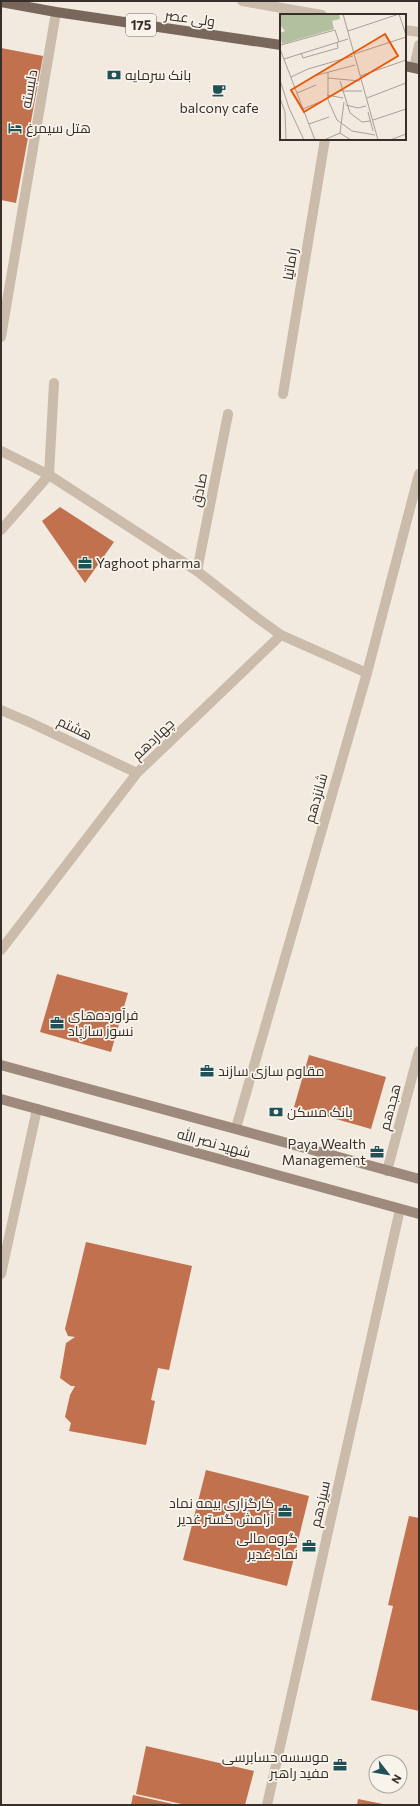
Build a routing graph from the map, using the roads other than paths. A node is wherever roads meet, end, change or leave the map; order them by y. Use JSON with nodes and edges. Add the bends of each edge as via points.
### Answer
{"nodes":[{"id":1,"x":242,"y":1,"type":"edge"},
{"id":2,"x":1,"y":2,"type":"edge"},
{"id":3,"x":56,"y":12,"type":"junction"},
{"id":4,"x":316,"y":14,"type":"edge"},
{"id":5,"x":406,"y":30,"type":"edge"},
{"id":6,"x":419,"y":32,"type":"edge"},
{"id":7,"x":280,"y":45,"type":"edge"},
{"id":8,"x":419,"y":45,"type":"edge"},
{"id":9,"x":413,"y":67,"type":"edge"},
{"id":10,"x":325,"y":140,"type":"edge"},
{"id":11,"x":1,"y":337,"type":"edge"},
{"id":12,"x":54,"y":383,"type":"dead end"},
{"id":13,"x":283,"y":394,"type":"dead end"},
{"id":14,"x":228,"y":414,"type":"dead end"},
{"id":15,"x":1,"y":452,"type":"edge"},
{"id":16,"x":419,"y":474,"type":"edge"},
{"id":17,"x":49,"y":475,"type":"junction"},
{"id":18,"x":1,"y":530,"type":"edge"},
{"id":19,"x":197,"y":571,"type":"junction"},
{"id":20,"x":281,"y":635,"type":"junction"},
{"id":21,"x":367,"y":673,"type":"junction"},
{"id":22,"x":1,"y":710,"type":"edge"},
{"id":23,"x":137,"y":773,"type":"junction"},
{"id":24,"x":1,"y":950,"type":"edge"},
{"id":25,"x":419,"y":1051,"type":"edge"},
{"id":26,"x":1,"y":1065,"type":"edge"},
{"id":27,"x":1,"y":1099,"type":"edge"},
{"id":28,"x":37,"y":1109,"type":"junction"},
{"id":29,"x":236,"y":1128,"type":"junction"},
{"id":30,"x":387,"y":1171,"type":"junction"},
{"id":31,"x":419,"y":1179,"type":"edge"},
{"id":32,"x":400,"y":1209,"type":"junction"},
{"id":33,"x":419,"y":1214,"type":"edge"},
{"id":34,"x":1,"y":1274,"type":"edge"},
{"id":35,"x":267,"y":1805,"type":"edge"}],
"edges":[{"from":1,"to":4,"type":"street"},
{"from":2,"to":3,"type":"main road","name":"ولی عصر","number":"175"},
{"from":3,"to":7,"type":"main road","name":"ولی عصر","number":"175"},
{"from":3,"to":11,"type":"street","name":"دلبسته"},
{"from":5,"to":6,"type":"street"},
{"from":8,"to":9,"type":"street"},
{"from":10,"to":13,"type":"street","name":"راماتیا"},
{"from":12,"to":17,"type":"street"},
{"from":14,"to":19,"type":"street","name":"صادق"},
{"from":15,"to":17,"type":"street"},
{"from":16,"to":21,"type":"street","name":"شانزدهم"},
{"from":17,"to":18,"type":"street"},
{"from":17,"to":19,"type":"street"},
{"from":19,"to":20,"type":"street"},
{"from":20,"to":21,"type":"street"},
{"from":20,"to":23,"type":"street","name":"چهاردهم"},
{"from":21,"to":29,"type":"street","name":"شانزدهم"},
{"from":22,"to":23,"type":"street","name":"هشتم"},
{"from":23,"to":24,"type":"street","name":"چهاردهم"},
{"from":25,"to":30,"type":"street","name":"هجدهم"},
{"from":26,"to":29,"type":"main road","name":"شهید نصر الله"},
{"from":27,"to":28,"type":"main road","name":"شهید نصر الله"},
{"from":28,"to":32,"type":"main road","name":"شهید نصر الله"},
{"from":28,"to":34,"type":"street"},
{"from":29,"to":30,"type":"main road","name":"شهید نصر الله"},
{"from":30,"to":31,"type":"main road","name":"شهید نصر الله"},
{"from":32,"to":33,"type":"main road","name":"شهید نصر الله"},
{"from":32,"to":35,"type":"street","name":"سیزدهم"}]}
